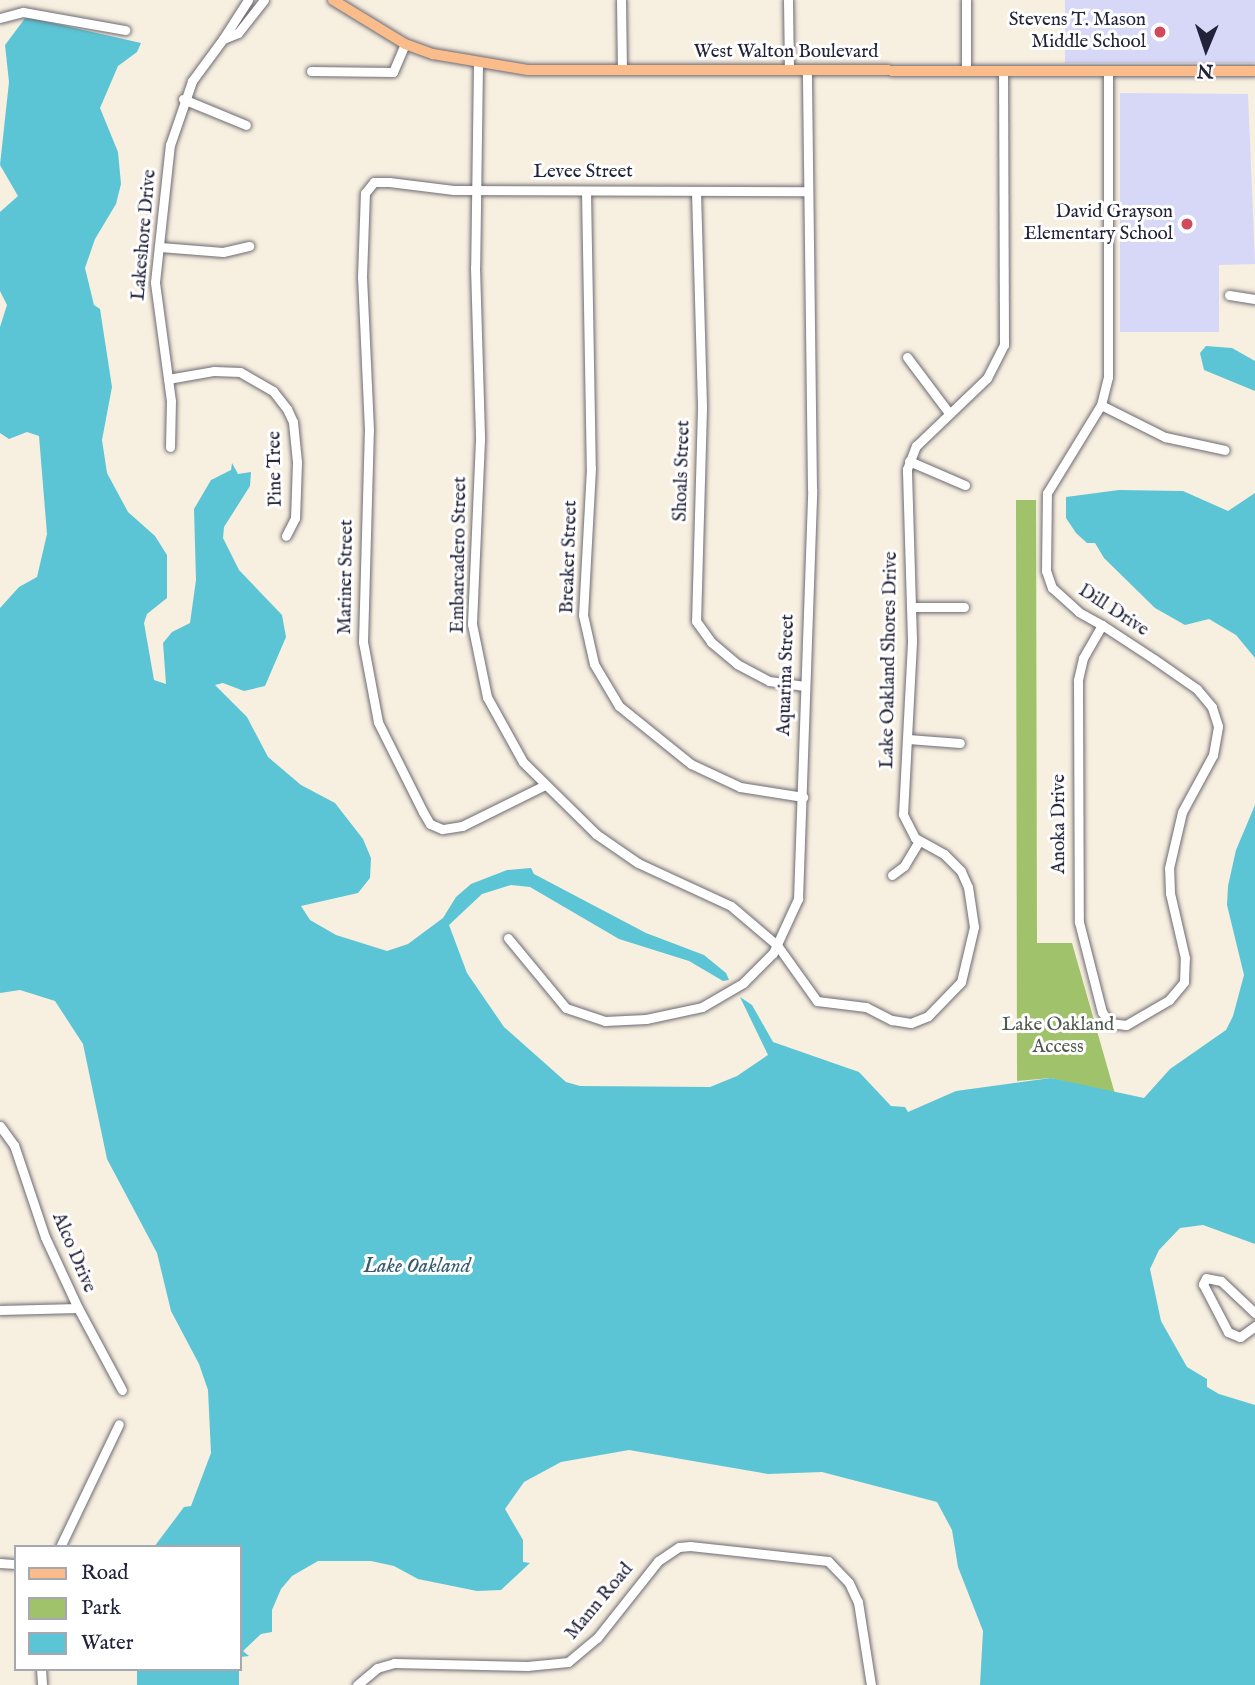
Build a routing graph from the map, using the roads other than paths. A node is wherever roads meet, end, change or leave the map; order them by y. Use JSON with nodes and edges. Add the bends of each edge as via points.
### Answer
{"nodes":[{"id":1,"x":248,"y":0,"type":"edge"},
{"id":2,"x":264,"y":0,"type":"edge"},
{"id":3,"x":333,"y":0,"type":"edge"},
{"id":4,"x":621,"y":0,"type":"edge"},
{"id":5,"x":788,"y":0,"type":"edge"},
{"id":6,"x":966,"y":0,"type":"edge"},
{"id":7,"x":0,"y":18,"type":"edge"},
{"id":8,"x":125,"y":30,"type":"dead end"},
{"id":9,"x":223,"y":39,"type":"junction"},
{"id":10,"x":405,"y":44,"type":"junction"},
{"id":11,"x":478,"y":64,"type":"junction"},
{"id":12,"x":622,"y":70,"type":"junction"},
{"id":13,"x":789,"y":70,"type":"junction"},
{"id":14,"x":311,"y":71,"type":"dead end"},
{"id":15,"x":807,"y":71,"type":"junction"},
{"id":16,"x":966,"y":71,"type":"junction"},
{"id":17,"x":1003,"y":71,"type":"junction"},
{"id":18,"x":1108,"y":71,"type":"junction"},
{"id":19,"x":1255,"y":71,"type":"edge"},
{"id":20,"x":183,"y":99,"type":"junction"},
{"id":21,"x":246,"y":125,"type":"dead end"},
{"id":22,"x":475,"y":190,"type":"junction"},
{"id":23,"x":586,"y":191,"type":"junction"},
{"id":24,"x":696,"y":191,"type":"junction"},
{"id":25,"x":807,"y":191,"type":"junction"},
{"id":26,"x":365,"y":193,"type":"joint"},
{"id":27,"x":249,"y":246,"type":"dead end"},
{"id":28,"x":160,"y":247,"type":"junction"},
{"id":29,"x":1229,"y":295,"type":"dead end"},
{"id":30,"x":1255,"y":299,"type":"edge"},
{"id":31,"x":907,"y":357,"type":"dead end"},
{"id":32,"x":168,"y":379,"type":"junction"},
{"id":33,"x":1101,"y":405,"type":"junction"},
{"id":34,"x":949,"y":413,"type":"junction"},
{"id":35,"x":170,"y":447,"type":"dead end"},
{"id":36,"x":1225,"y":450,"type":"dead end"},
{"id":37,"x":909,"y":461,"type":"junction"},
{"id":38,"x":965,"y":485,"type":"dead end"},
{"id":39,"x":286,"y":536,"type":"dead end"},
{"id":40,"x":912,"y":607,"type":"junction"},
{"id":41,"x":964,"y":607,"type":"dead end"},
{"id":42,"x":1102,"y":625,"type":"junction"},
{"id":43,"x":803,"y":686,"type":"junction"},
{"id":44,"x":908,"y":739,"type":"junction"},
{"id":45,"x":960,"y":743,"type":"dead end"},
{"id":46,"x":543,"y":786,"type":"junction"},
{"id":47,"x":803,"y":797,"type":"junction"},
{"id":48,"x":919,"y":841,"type":"junction"},
{"id":49,"x":892,"y":875,"type":"dead end"},
{"id":50,"x":508,"y":938,"type":"dead end"},
{"id":51,"x":777,"y":945,"type":"junction"},
{"id":52,"x":1110,"y":1023,"type":"joint"},
{"id":53,"x":0,"y":1126,"type":"edge"},
{"id":54,"x":78,"y":1308,"type":"junction"},
{"id":55,"x":0,"y":1310,"type":"edge"},
{"id":56,"x":1255,"y":1313,"type":"edge"},
{"id":57,"x":1255,"y":1326,"type":"edge"},
{"id":58,"x":122,"y":1390,"type":"dead end"},
{"id":59,"x":119,"y":1424,"type":"dead end"},
{"id":60,"x":61,"y":1545,"type":"edge"},
{"id":61,"x":357,"y":1685,"type":"edge"},
{"id":62,"x":872,"y":1685,"type":"edge"}],
"edges":[{"from":1,"to":9,"type":"street","name":"Lakeshore Drive"},
{"from":2,"to":9,"type":"street","name":"Lakeshore Drive","via":[[239,33]]},
{"from":3,"to":10,"type":"main road","name":"West Walton Boulevard"},
{"from":4,"to":12,"type":"street"},
{"from":5,"to":13,"type":"street"},
{"from":6,"to":16,"type":"street"},
{"from":7,"to":8,"type":"street","via":[[23,12],[65,16]]},
{"from":9,"to":20,"type":"street","name":"Lakeshore Drive"},
{"from":10,"to":11,"type":"main road","name":"West Walton Boulevard"},
{"from":10,"to":14,"type":"street","via":[[393,72]]},
{"from":11,"to":12,"type":"main road","name":"West Walton Boulevard"},
{"from":11,"to":22,"type":"street","name":"Embarcadero Street"},
{"from":12,"to":13,"type":"main road","name":"West Walton Boulevard"},
{"from":13,"to":15,"type":"main road","name":"West Walton Boulevard"},
{"from":15,"to":16,"type":"main road","name":"West Walton Boulevard"},
{"from":15,"to":25,"type":"street","name":"Aquarina Street"},
{"from":16,"to":17,"type":"main road","name":"West Walton Boulevard"},
{"from":17,"to":18,"type":"main road","name":"West Walton Boulevard"},
{"from":17,"to":34,"type":"street","via":[[1004,345],[986,378]]},
{"from":18,"to":19,"type":"main road","name":"West Walton Boulevard"},
{"from":18,"to":33,"type":"street","name":"Dill Drive","via":[[1109,365]]},
{"from":20,"to":21,"type":"street"},
{"from":20,"to":28,"type":"street","name":"Lakeshore Drive","via":[[170,145]]},
{"from":22,"to":23,"type":"street","name":"Levee Street"},
{"from":22,"to":26,"type":"street","name":"Levee Street","via":[[374,182]]},
{"from":22,"to":46,"type":"street","name":"Embarcadero Street","via":[[480,440],[472,624],[487,697],[502,730]]},
{"from":23,"to":24,"type":"street","name":"Levee Street"},
{"from":23,"to":47,"type":"street","name":"Breaker Street","via":[[591,468],[583,615],[594,664],[619,706],[691,764],[740,787]]},
{"from":24,"to":25,"type":"street","name":"Levee Street"},
{"from":24,"to":43,"type":"street","name":"Shoals Street","via":[[702,408],[696,621],[711,642],[737,664],[769,681]]},
{"from":25,"to":43,"type":"street","name":"Aquarina Street","via":[[812,465]]},
{"from":26,"to":46,"type":"street","name":"Mariner Street","via":[[362,276],[369,430],[363,642],[378,722],[422,812],[430,824],[442,830],[462,826]]},
{"from":27,"to":28,"type":"street","via":[[223,252]]},
{"from":28,"to":32,"type":"street","name":"Lakeshore Drive","via":[[156,308]]},
{"from":29,"to":30,"type":"street"},
{"from":31,"to":34,"type":"street"},
{"from":32,"to":35,"type":"street","name":"Lakeshore Drive","via":[[173,419]]},
{"from":32,"to":39,"type":"street","name":"Pine Tree","via":[[214,371],[240,372],[272,391],[287,409],[297,462],[295,518]]},
{"from":33,"to":36,"type":"street","via":[[1165,437]]},
{"from":33,"to":42,"type":"street","name":"Dill Drive","via":[[1047,493],[1044,541],[1052,587]]},
{"from":34,"to":37,"type":"street","via":[[916,446]]},
{"from":37,"to":38,"type":"street"},
{"from":37,"to":40,"type":"street","name":"Lake Oakland Shores Drive"},
{"from":40,"to":41,"type":"street"},
{"from":40,"to":44,"type":"street","name":"Lake Oakland Shores Drive"},
{"from":42,"to":52,"type":"street","name":"Anoka Drive","via":[[1077,680],[1078,884],[1082,946]]},
{"from":42,"to":52,"type":"street","name":"Dill Drive","via":[[1197,689],[1212,707],[1218,726],[1213,755],[1182,812],[1169,868],[1185,958],[1184,982],[1169,1000],[1138,1020],[1126,1025]]},
{"from":43,"to":47,"type":"street","name":"Aquarina Street"},
{"from":44,"to":45,"type":"street"},
{"from":44,"to":48,"type":"street","name":"Lake Oakland Shores Drive","via":[[903,814]]},
{"from":46,"to":51,"type":"street","name":"Embarcadero Street","via":[[573,816],[638,863],[731,906]]},
{"from":47,"to":51,"type":"street","name":"Aquarina Street","via":[[798,899]]},
{"from":48,"to":49,"type":"street","via":[[904,866]]},
{"from":48,"to":51,"type":"street","via":[[944,854],[961,871],[974,927],[961,982],[929,1016],[903,1022],[866,1007],[817,1001]]},
{"from":50,"to":51,"type":"street","name":"Aquarina Street","via":[[556,1000],[579,1015],[605,1021],[690,1012],[717,1001],[743,983]]},
{"from":53,"to":54,"type":"street","name":"Alco Drive","via":[[14,1145],[45,1237]]},
{"from":54,"to":55,"type":"street"},
{"from":54,"to":58,"type":"street","name":"Alco Drive"},
{"from":56,"to":57,"type":"street","via":[[1221,1281],[1206,1278],[1203,1284],[1228,1332],[1240,1337]]},
{"from":59,"to":60,"type":"street"},
{"from":61,"to":62,"type":"street","name":"Mann Road","via":[[377,1668],[394,1663],[527,1666],[568,1662],[605,1629],[658,1561],[679,1547],[813,1556],[828,1561],[849,1583],[858,1602]]}]}
